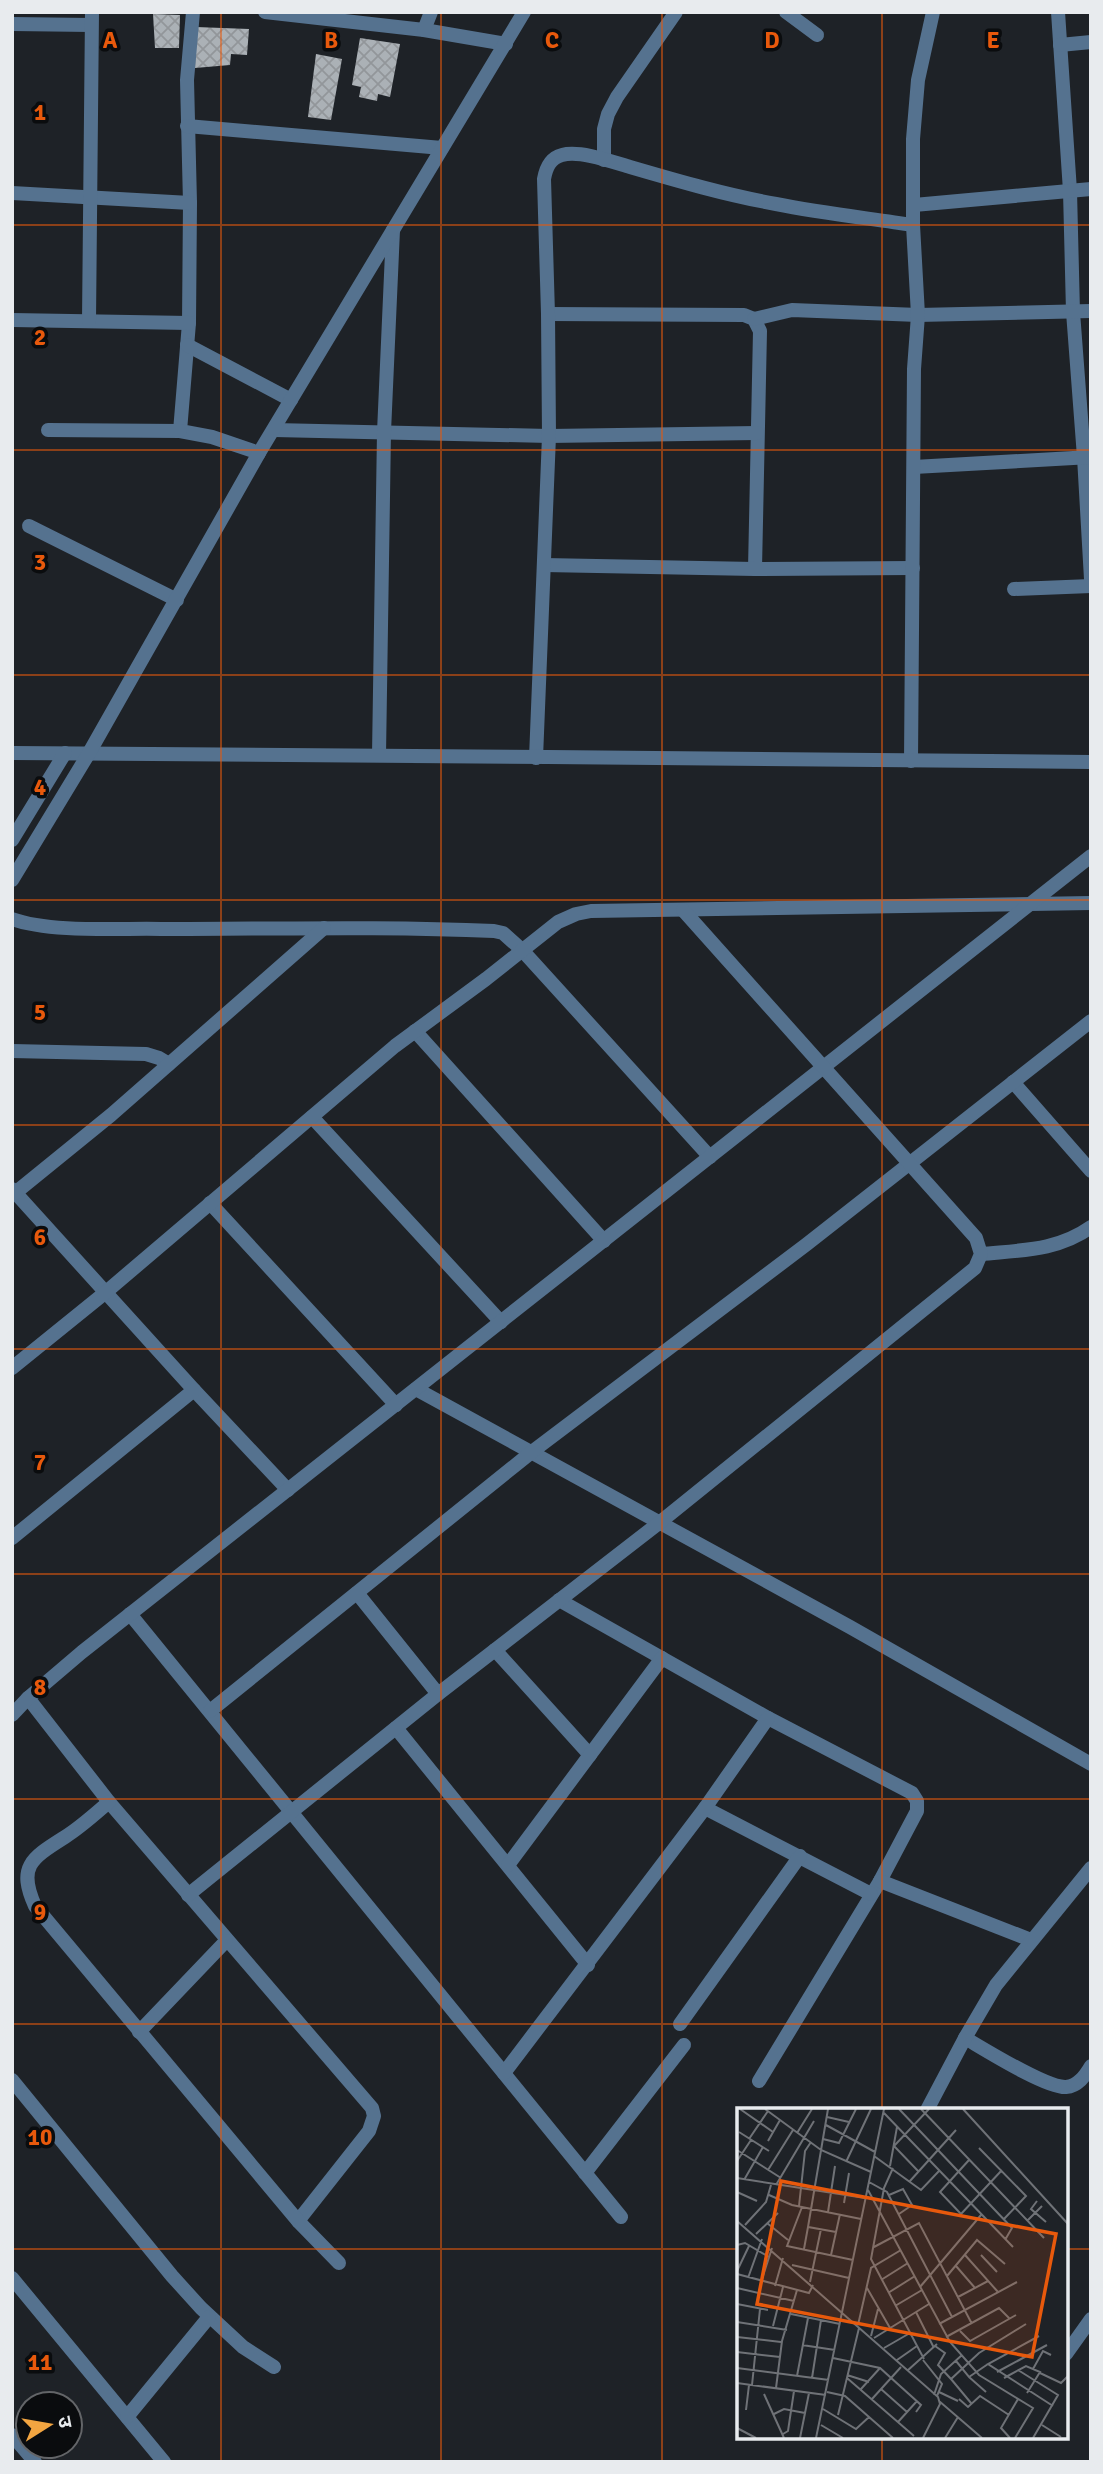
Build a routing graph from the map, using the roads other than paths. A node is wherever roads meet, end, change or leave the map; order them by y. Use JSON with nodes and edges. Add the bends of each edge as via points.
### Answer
{"nodes":[{"id":1,"x":193,"y":12,"type":"edge"},
{"id":2,"x":265,"y":12,"type":"edge"},
{"id":3,"x":430,"y":12,"type":"edge"},
{"id":4,"x":524,"y":12,"type":"edge"},
{"id":5,"x":676,"y":12,"type":"edge"},
{"id":6,"x":786,"y":12,"type":"edge"},
{"id":7,"x":933,"y":12,"type":"edge"},
{"id":8,"x":1058,"y":12,"type":"edge"},
{"id":9,"x":92,"y":19,"type":"edge"},
{"id":10,"x":12,"y":24,"type":"edge"},
{"id":11,"x":424,"y":30,"type":"junction"},
{"id":12,"x":817,"y":35,"type":"dead end"},
{"id":13,"x":1091,"y":42,"type":"edge"},
{"id":14,"x":506,"y":44,"type":"junction"},
{"id":15,"x":1060,"y":45,"type":"junction"},
{"id":16,"x":187,"y":126,"type":"junction"},
{"id":17,"x":442,"y":148,"type":"junction"},
{"id":18,"x":604,"y":160,"type":"junction"},
{"id":19,"x":1091,"y":189,"type":"edge"},
{"id":20,"x":1070,"y":191,"type":"junction"},
{"id":21,"x":12,"y":193,"type":"edge"},
{"id":22,"x":89,"y":197,"type":"junction"},
{"id":23,"x":190,"y":203,"type":"junction"},
{"id":24,"x":914,"y":205,"type":"junction"},
{"id":25,"x":913,"y":225,"type":"junction"},
{"id":26,"x":393,"y":230,"type":"junction"},
{"id":27,"x":1091,"y":311,"type":"edge"},
{"id":28,"x":1073,"y":312,"type":"junction"},
{"id":29,"x":548,"y":314,"type":"junction"},
{"id":30,"x":918,"y":315,"type":"junction"},
{"id":31,"x":754,"y":319,"type":"junction"},
{"id":32,"x":12,"y":320,"type":"edge"},
{"id":33,"x":89,"y":321,"type":"junction"},
{"id":34,"x":189,"y":323,"type":"junction"},
{"id":35,"x":187,"y":345,"type":"junction"},
{"id":36,"x":291,"y":400,"type":"junction"},
{"id":37,"x":274,"y":429,"type":"junction"},
{"id":38,"x":48,"y":430,"type":"dead end"},
{"id":39,"x":180,"y":431,"type":"junction"},
{"id":40,"x":384,"y":432,"type":"junction"},
{"id":41,"x":757,"y":433,"type":"junction"},
{"id":42,"x":549,"y":436,"type":"junction"},
{"id":43,"x":259,"y":453,"type":"junction"},
{"id":44,"x":1088,"y":457,"type":"edge"},
{"id":45,"x":914,"y":467,"type":"junction"},
{"id":46,"x":29,"y":526,"type":"dead end"},
{"id":47,"x":544,"y":565,"type":"junction"},
{"id":48,"x":913,"y":568,"type":"junction"},
{"id":49,"x":755,"y":569,"type":"junction"},
{"id":50,"x":1091,"y":579,"type":"edge"},
{"id":51,"x":1091,"y":586,"type":"edge"},
{"id":52,"x":1014,"y":589,"type":"dead end"},
{"id":53,"x":177,"y":600,"type":"junction"},
{"id":54,"x":12,"y":753,"type":"edge"},
{"id":55,"x":65,"y":753,"type":"junction"},
{"id":56,"x":89,"y":753,"type":"junction"},
{"id":57,"x":379,"y":755,"type":"junction"},
{"id":58,"x":537,"y":758,"type":"junction"},
{"id":59,"x":911,"y":761,"type":"junction"},
{"id":60,"x":1091,"y":762,"type":"edge"},
{"id":61,"x":12,"y":840,"type":"edge"},
{"id":62,"x":1091,"y":856,"type":"edge"},
{"id":63,"x":12,"y":880,"type":"edge"},
{"id":64,"x":1031,"y":902,"type":"junction"},
{"id":65,"x":1091,"y":903,"type":"edge"},
{"id":66,"x":683,"y":911,"type":"junction"},
{"id":67,"x":12,"y":919,"type":"edge"},
{"id":68,"x":324,"y":928,"type":"junction"},
{"id":69,"x":522,"y":950,"type":"junction"},
{"id":70,"x":1091,"y":1021,"type":"edge"},
{"id":71,"x":415,"y":1031,"type":"junction"},
{"id":72,"x":12,"y":1051,"type":"edge"},
{"id":73,"x":169,"y":1064,"type":"junction"},
{"id":74,"x":823,"y":1067,"type":"junction"},
{"id":75,"x":1013,"y":1082,"type":"junction"},
{"id":76,"x":312,"y":1117,"type":"junction"},
{"id":77,"x":710,"y":1157,"type":"junction"},
{"id":78,"x":909,"y":1162,"type":"junction"},
{"id":79,"x":1091,"y":1171,"type":"edge"},
{"id":80,"x":14,"y":1191,"type":"edge"},
{"id":81,"x":210,"y":1203,"type":"junction"},
{"id":82,"x":1091,"y":1227,"type":"edge"},
{"id":83,"x":604,"y":1241,"type":"junction"},
{"id":84,"x":981,"y":1254,"type":"junction"},
{"id":85,"x":106,"y":1292,"type":"junction"},
{"id":86,"x":501,"y":1322,"type":"junction"},
{"id":87,"x":12,"y":1368,"type":"edge"},
{"id":88,"x":416,"y":1389,"type":"junction"},
{"id":89,"x":194,"y":1390,"type":"junction"},
{"id":90,"x":396,"y":1405,"type":"junction"},
{"id":91,"x":533,"y":1451,"type":"junction"},
{"id":92,"x":288,"y":1490,"type":"junction"},
{"id":93,"x":659,"y":1523,"type":"junction"},
{"id":94,"x":12,"y":1538,"type":"edge"},
{"id":95,"x":357,"y":1593,"type":"junction"},
{"id":96,"x":559,"y":1601,"type":"junction"},
{"id":97,"x":130,"y":1614,"type":"junction"},
{"id":98,"x":495,"y":1650,"type":"junction"},
{"id":99,"x":662,"y":1658,"type":"junction"},
{"id":100,"x":438,"y":1694,"type":"junction"},
{"id":101,"x":28,"y":1698,"type":"junction"},
{"id":102,"x":210,"y":1711,"type":"junction"},
{"id":103,"x":12,"y":1715,"type":"edge"},
{"id":104,"x":768,"y":1718,"type":"junction"},
{"id":105,"x":396,"y":1728,"type":"junction"},
{"id":106,"x":590,"y":1755,"type":"junction"},
{"id":107,"x":1091,"y":1764,"type":"edge"},
{"id":108,"x":109,"y":1802,"type":"junction"},
{"id":109,"x":705,"y":1808,"type":"junction"},
{"id":110,"x":292,"y":1813,"type":"junction"},
{"id":111,"x":800,"y":1856,"type":"junction"},
{"id":112,"x":508,"y":1865,"type":"junction"},
{"id":113,"x":1091,"y":1868,"type":"edge"},
{"id":114,"x":880,"y":1881,"type":"junction"},
{"id":115,"x":871,"y":1894,"type":"junction"},
{"id":116,"x":188,"y":1895,"type":"junction"},
{"id":117,"x":1031,"y":1940,"type":"junction"},
{"id":118,"x":226,"y":1941,"type":"junction"},
{"id":119,"x":588,"y":1965,"type":"junction"},
{"id":120,"x":680,"y":2024,"type":"dead end"},
{"id":121,"x":139,"y":2032,"type":"junction"},
{"id":122,"x":965,"y":2038,"type":"junction"},
{"id":123,"x":684,"y":2045,"type":"dead end"},
{"id":124,"x":1091,"y":2066,"type":"edge"},
{"id":125,"x":504,"y":2073,"type":"junction"},
{"id":126,"x":12,"y":2080,"type":"edge"},
{"id":127,"x":759,"y":2081,"type":"dead end"},
{"id":128,"x":928,"y":2108,"type":"edge"},
{"id":129,"x":585,"y":2173,"type":"junction"},
{"id":130,"x":621,"y":2217,"type":"dead end"},
{"id":131,"x":298,"y":2221,"type":"junction"},
{"id":132,"x":339,"y":2263,"type":"dead end"},
{"id":133,"x":12,"y":2278,"type":"edge"},
{"id":134,"x":209,"y":2317,"type":"junction"},
{"id":135,"x":1091,"y":2319,"type":"edge"},
{"id":136,"x":1068,"y":2351,"type":"edge"},
{"id":137,"x":274,"y":2367,"type":"dead end"},
{"id":138,"x":127,"y":2417,"type":"junction"},
{"id":139,"x":12,"y":2435,"type":"edge"},
{"id":140,"x":35,"y":2462,"type":"edge"},
{"id":141,"x":164,"y":2462,"type":"edge"}],
"edges":[{"from":1,"to":16,"type":"street"},
{"from":2,"to":11,"type":"street"},
{"from":3,"to":11,"type":"street"},
{"from":4,"to":14,"type":"street"},
{"from":5,"to":18,"type":"street","via":[[608,114]]},
{"from":6,"to":12,"type":"street"},
{"from":7,"to":24,"type":"street","via":[[918,80]]},
{"from":8,"to":15,"type":"street"},
{"from":9,"to":10,"type":"street"},
{"from":9,"to":22,"type":"street"},
{"from":11,"to":14,"type":"street"},
{"from":13,"to":15,"type":"street"},
{"from":14,"to":17,"type":"street"},
{"from":15,"to":20,"type":"street"},
{"from":16,"to":17,"type":"street"},
{"from":16,"to":23,"type":"street"},
{"from":17,"to":26,"type":"street"},
{"from":18,"to":25,"type":"street","via":[[774,204]]},
{"from":18,"to":29,"type":"street","via":[[562,155],[546,169]]},
{"from":19,"to":20,"type":"street"},
{"from":20,"to":24,"type":"street"},
{"from":20,"to":28,"type":"street"},
{"from":21,"to":22,"type":"street"},
{"from":22,"to":23,"type":"street"},
{"from":22,"to":33,"type":"street"},
{"from":23,"to":34,"type":"street"},
{"from":24,"to":25,"type":"street"},
{"from":25,"to":30,"type":"street"},
{"from":26,"to":36,"type":"street"},
{"from":26,"to":40,"type":"street"},
{"from":27,"to":28,"type":"street"},
{"from":28,"to":30,"type":"street"},
{"from":28,"to":44,"type":"street"},
{"from":29,"to":31,"type":"street","via":[[744,315]]},
{"from":29,"to":42,"type":"street"},
{"from":30,"to":31,"type":"street","via":[[792,310]]},
{"from":30,"to":45,"type":"street"},
{"from":31,"to":41,"type":"street","via":[[760,331]]},
{"from":32,"to":33,"type":"street"},
{"from":33,"to":34,"type":"street"},
{"from":34,"to":35,"type":"street"},
{"from":35,"to":36,"type":"street"},
{"from":35,"to":39,"type":"street"},
{"from":36,"to":37,"type":"street"},
{"from":37,"to":40,"type":"street"},
{"from":37,"to":43,"type":"street"},
{"from":38,"to":39,"type":"street"},
{"from":39,"to":43,"type":"street"},
{"from":40,"to":42,"type":"street"},
{"from":40,"to":57,"type":"street"},
{"from":41,"to":42,"type":"street"},
{"from":41,"to":49,"type":"street"},
{"from":42,"to":47,"type":"street"},
{"from":43,"to":53,"type":"street"},
{"from":44,"to":45,"type":"street"},
{"from":44,"to":50,"type":"street"},
{"from":45,"to":48,"type":"street"},
{"from":46,"to":53,"type":"street"},
{"from":47,"to":49,"type":"street"},
{"from":47,"to":58,"type":"street"},
{"from":48,"to":49,"type":"street"},
{"from":48,"to":59,"type":"street"},
{"from":51,"to":52,"type":"street"},
{"from":53,"to":56,"type":"street"},
{"from":54,"to":55,"type":"street"},
{"from":55,"to":56,"type":"street"},
{"from":55,"to":61,"type":"street"},
{"from":56,"to":57,"type":"street"},
{"from":56,"to":63,"type":"street"},
{"from":57,"to":58,"type":"street"},
{"from":58,"to":59,"type":"street"},
{"from":59,"to":60,"type":"street"},
{"from":62,"to":64,"type":"street"},
{"from":64,"to":65,"type":"street"},
{"from":64,"to":66,"type":"street"},
{"from":64,"to":74,"type":"street"},
{"from":66,"to":69,"type":"street","via":[[576,914]]},
{"from":66,"to":74,"type":"street"},
{"from":67,"to":68,"type":"street","via":[[80,928]]},
{"from":68,"to":69,"type":"street","via":[[494,931]]},
{"from":68,"to":73,"type":"street"},
{"from":69,"to":71,"type":"street"},
{"from":69,"to":77,"type":"street"},
{"from":70,"to":75,"type":"street"},
{"from":71,"to":76,"type":"street"},
{"from":71,"to":83,"type":"street"},
{"from":72,"to":73,"type":"street","via":[[146,1054]]},
{"from":73,"to":80,"type":"street"},
{"from":74,"to":77,"type":"street"},
{"from":74,"to":78,"type":"street"},
{"from":75,"to":78,"type":"street"},
{"from":75,"to":79,"type":"street"},
{"from":76,"to":81,"type":"street"},
{"from":76,"to":86,"type":"street"},
{"from":77,"to":83,"type":"street"},
{"from":78,"to":84,"type":"street","via":[[976,1238]]},
{"from":78,"to":91,"type":"street"},
{"from":80,"to":85,"type":"street"},
{"from":81,"to":85,"type":"street"},
{"from":81,"to":90,"type":"street"},
{"from":82,"to":84,"type":"street","via":[[1045,1248]]},
{"from":83,"to":86,"type":"street"},
{"from":84,"to":93,"type":"street","via":[[975,1268]]},
{"from":85,"to":87,"type":"street"},
{"from":85,"to":89,"type":"street"},
{"from":86,"to":88,"type":"street"},
{"from":88,"to":90,"type":"street"},
{"from":88,"to":91,"type":"street"},
{"from":89,"to":92,"type":"street"},
{"from":89,"to":94,"type":"street"},
{"from":90,"to":92,"type":"street"},
{"from":91,"to":93,"type":"street"},
{"from":91,"to":95,"type":"street"},
{"from":92,"to":97,"type":"street"},
{"from":93,"to":96,"type":"street"},
{"from":93,"to":107,"type":"street"},
{"from":95,"to":100,"type":"street"},
{"from":95,"to":102,"type":"street"},
{"from":96,"to":98,"type":"street"},
{"from":96,"to":99,"type":"street"},
{"from":97,"to":101,"type":"street"},
{"from":97,"to":102,"type":"street"},
{"from":98,"to":100,"type":"street"},
{"from":98,"to":106,"type":"street"},
{"from":99,"to":104,"type":"street"},
{"from":99,"to":106,"type":"street"},
{"from":100,"to":105,"type":"street"},
{"from":101,"to":103,"type":"street"},
{"from":101,"to":108,"type":"street"},
{"from":102,"to":110,"type":"street"},
{"from":104,"to":109,"type":"street"},
{"from":104,"to":114,"type":"street","via":[[912,1793],[917,1811]]},
{"from":105,"to":110,"type":"street"},
{"from":105,"to":112,"type":"street"},
{"from":106,"to":112,"type":"street"},
{"from":108,"to":116,"type":"street"},
{"from":108,"to":121,"type":"street","via":[[35,1856],[27,1870],[27,1888],[35,1906]]},
{"from":109,"to":111,"type":"street"},
{"from":109,"to":119,"type":"street"},
{"from":110,"to":116,"type":"street"},
{"from":110,"to":125,"type":"street"},
{"from":111,"to":115,"type":"street"},
{"from":111,"to":120,"type":"street"},
{"from":112,"to":119,"type":"street"},
{"from":113,"to":117,"type":"street"},
{"from":114,"to":115,"type":"street"},
{"from":114,"to":117,"type":"street"},
{"from":115,"to":127,"type":"street"},
{"from":116,"to":118,"type":"street"},
{"from":117,"to":122,"type":"street","via":[[996,1985]]},
{"from":118,"to":121,"type":"street"},
{"from":118,"to":131,"type":"street","via":[[364,2098],[374,2116],[369,2131]]},
{"from":119,"to":125,"type":"street"},
{"from":121,"to":131,"type":"street"},
{"from":122,"to":124,"type":"street","via":[[1066,2087],[1082,2080]]},
{"from":122,"to":128,"type":"street"},
{"from":123,"to":129,"type":"street"},
{"from":125,"to":129,"type":"street"},
{"from":126,"to":134,"type":"street"},
{"from":129,"to":130,"type":"street"},
{"from":131,"to":132,"type":"street"},
{"from":133,"to":138,"type":"street"},
{"from":134,"to":137,"type":"street"},
{"from":134,"to":138,"type":"street"},
{"from":135,"to":136,"type":"street"},
{"from":138,"to":141,"type":"street"},
{"from":139,"to":140,"type":"street"}]}
